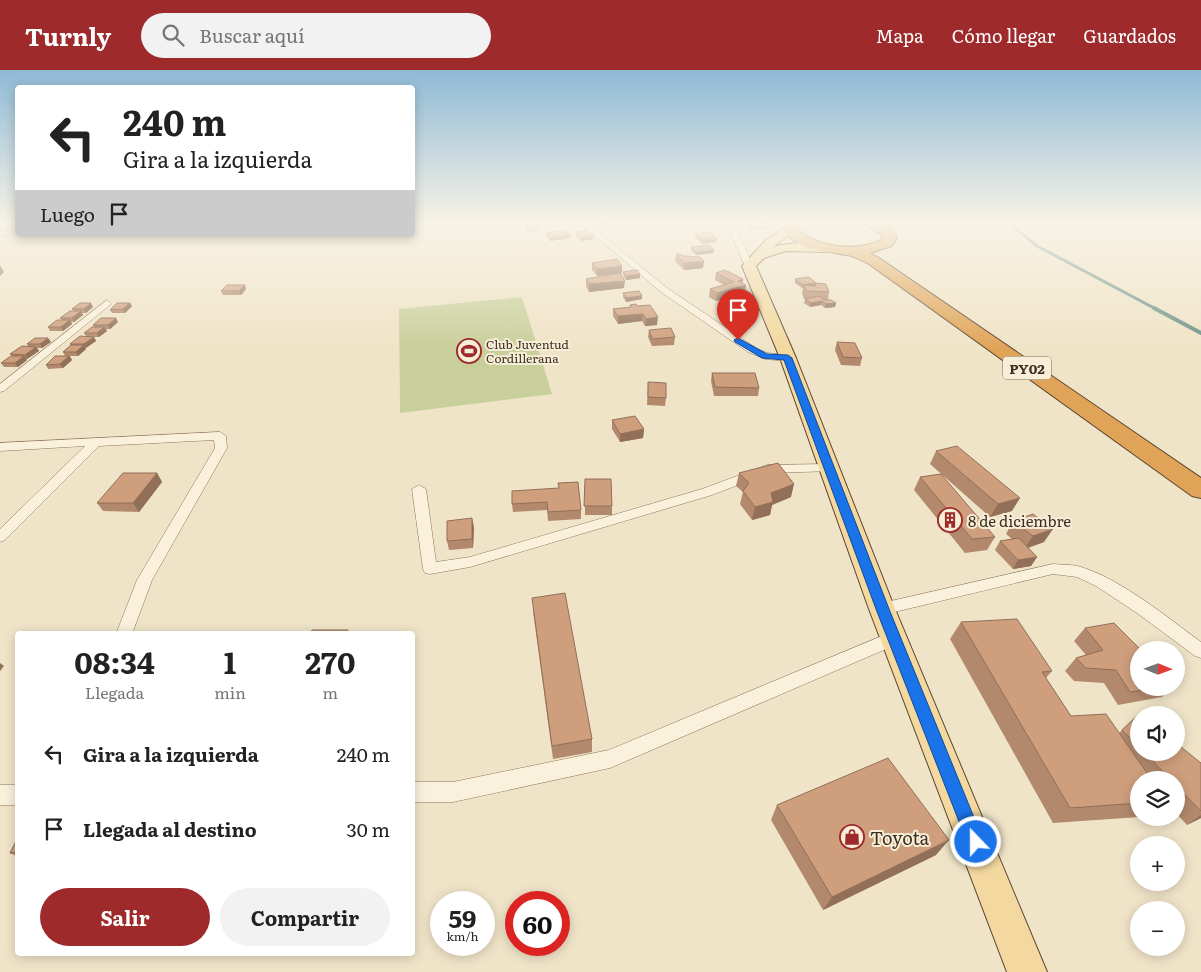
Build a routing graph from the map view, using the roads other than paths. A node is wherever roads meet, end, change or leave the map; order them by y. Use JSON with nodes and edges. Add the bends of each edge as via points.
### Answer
{"nodes":[{"id":1,"x":633,"y":264,"type":"edge"},
{"id":2,"x":754,"y":264,"type":"edge"},
{"id":3,"x":878,"y":264,"type":"edge"},
{"id":4,"x":892,"y":264,"type":"edge"},
{"id":5,"x":108,"y":304,"type":"dead end"},
{"id":6,"x":788,"y":358,"type":"junction"},
{"id":7,"x":5,"y":382,"type":"edge"},
{"id":8,"x":0,"y":389,"type":"edge"},
{"id":9,"x":94,"y":443,"type":"junction"},
{"id":10,"x":0,"y":446,"type":"edge"},
{"id":11,"x":829,"y":468,"type":"junction"},
{"id":12,"x":1201,"y":475,"type":"edge"},
{"id":13,"x":419,"y":489,"type":"dead end"},
{"id":14,"x":1201,"y":490,"type":"edge"},
{"id":15,"x":0,"y":537,"type":"edge"},
{"id":16,"x":882,"y":609,"type":"junction"},
{"id":17,"x":125,"y":631,"type":"edge"},
{"id":18,"x":894,"y":638,"type":"junction"},
{"id":19,"x":1201,"y":651,"type":"edge"},
{"id":20,"x":415,"y":792,"type":"edge"},
{"id":21,"x":0,"y":795,"type":"edge"},
{"id":22,"x":15,"y":795,"type":"edge"},
{"id":23,"x":1027,"y":972,"type":"edge"}],
"edges":[{"from":1,"to":6,"type":"street","via":[[664,290],[752,350],[765,356]]},
{"from":2,"to":6,"type":"main road"},
{"from":3,"to":14,"type":"highway","number":"PY02"},
{"from":4,"to":12,"type":"highway","number":"PY02"},
{"from":5,"to":7,"type":"street"},
{"from":6,"to":11,"type":"main road"},
{"from":7,"to":8,"type":"street"},
{"from":9,"to":10,"type":"street"},
{"from":9,"to":15,"type":"street"},
{"from":9,"to":17,"type":"street","via":[[220,436],[221,448],[145,580]]},
{"from":11,"to":13,"type":"street","via":[[767,469],[688,498],[470,562],[430,569]]},
{"from":11,"to":16,"type":"main road"},
{"from":16,"to":18,"type":"main road"},
{"from":16,"to":19,"type":"street","via":[[1053,569],[1080,572],[1143,609]]},
{"from":18,"to":20,"type":"street","via":[[610,760],[452,792]]},
{"from":18,"to":23,"type":"main road"},
{"from":21,"to":22,"type":"street"}]}
